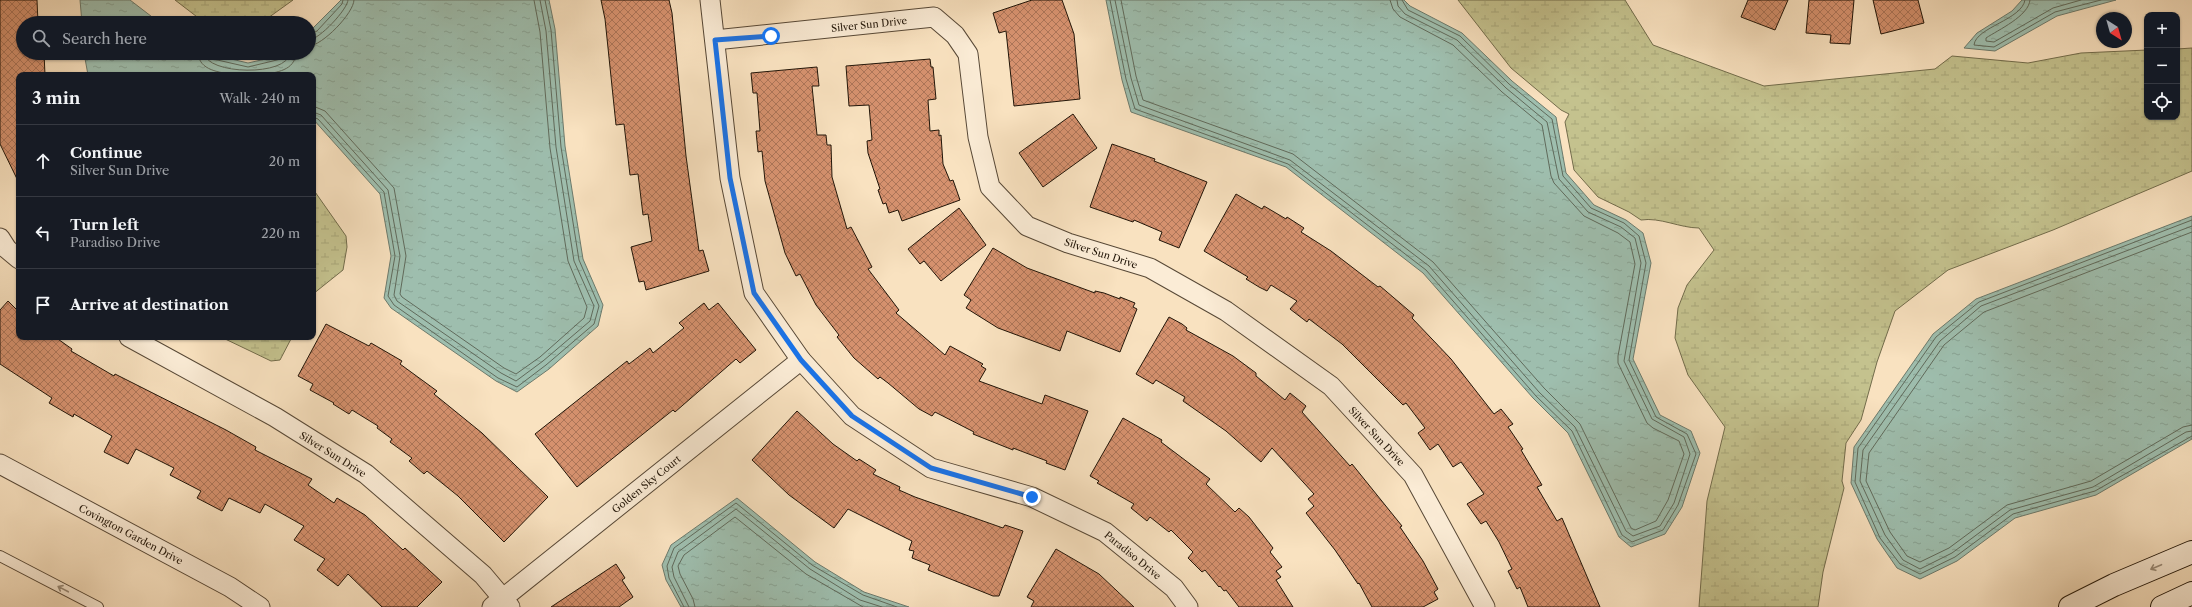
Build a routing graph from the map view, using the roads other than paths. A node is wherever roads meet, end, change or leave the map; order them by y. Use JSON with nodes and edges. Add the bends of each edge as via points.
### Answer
{"nodes":[{"id":1,"x":710,"y":0,"type":"edge"},
{"id":2,"x":715,"y":40,"type":"junction"},
{"id":3,"x":0,"y":238,"type":"edge"},
{"id":4,"x":16,"y":256,"type":"edge"},
{"id":5,"x":133,"y":340,"type":"edge"},
{"id":6,"x":801,"y":360,"type":"junction"},
{"id":7,"x":0,"y":464,"type":"edge"},
{"id":8,"x":2192,"y":552,"type":"edge"},
{"id":9,"x":0,"y":556,"type":"edge"},
{"id":10,"x":2192,"y":593,"type":"edge"},
{"id":11,"x":501,"y":604,"type":"edge"},
{"id":12,"x":98,"y":607,"type":"edge"},
{"id":13,"x":260,"y":607,"type":"edge"},
{"id":14,"x":1188,"y":607,"type":"edge"},
{"id":15,"x":1485,"y":607,"type":"edge"},
{"id":16,"x":2070,"y":607,"type":"edge"},
{"id":17,"x":2162,"y":607,"type":"edge"}],
"edges":[{"from":1,"to":2,"type":"street","name":"Paradiso Drive"},
{"from":2,"to":6,"type":"street","name":"Paradiso Drive","via":[[730,178],[754,293]]},
{"from":2,"to":15,"type":"street","name":"Silver Sun Drive","via":[[934,17],[955,35],[968,54],[978,137],[990,188],[1028,226],[1068,243],[1150,268],[1226,311],[1331,386],[1413,475]]},
{"from":3,"to":4,"type":"street"},
{"from":5,"to":11,"type":"street","name":"Silver Sun Drive","via":[[275,418],[366,474],[483,575]]},
{"from":6,"to":11,"type":"street","name":"Golden Sky Court"},
{"from":6,"to":14,"type":"street","name":"Paradiso Drive","via":[[852,416],[931,468],[1032,497],[1105,532],[1174,588]]},
{"from":7,"to":13,"type":"street","name":"Covington Garden Drive","via":[[230,587]]},
{"from":8,"to":16,"type":"main road","one_way":true},
{"from":12,"to":9,"type":"lane","one_way":true},
{"from":10,"to":17,"type":"main road"}]}
